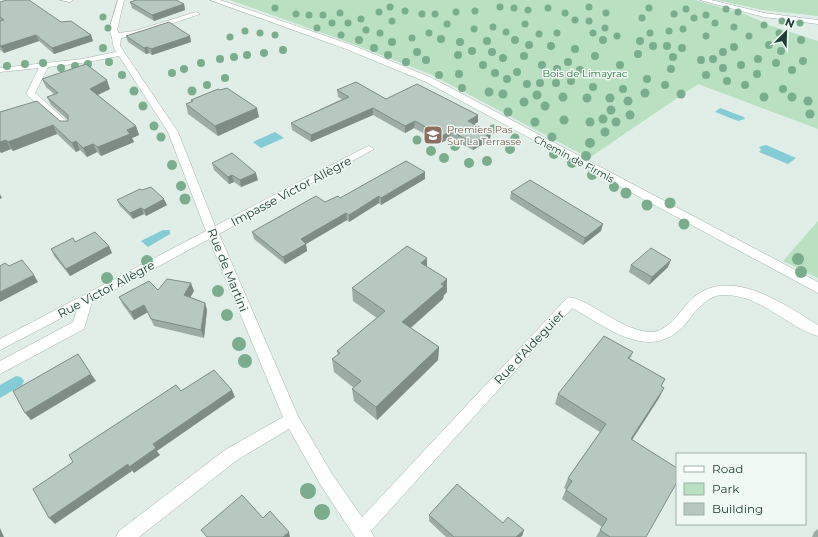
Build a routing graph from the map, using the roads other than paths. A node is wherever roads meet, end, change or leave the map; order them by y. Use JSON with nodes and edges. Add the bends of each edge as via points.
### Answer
{"nodes":[{"id":1,"x":63,"y":0,"type":"edge"},
{"id":2,"x":70,"y":0,"type":"edge"},
{"id":3,"x":121,"y":0,"type":"edge"},
{"id":4,"x":213,"y":0,"type":"edge"},
{"id":5,"x":703,"y":0,"type":"edge"},
{"id":6,"x":196,"y":14,"type":"dead end"},
{"id":7,"x":818,"y":22,"type":"edge"},
{"id":8,"x":117,"y":36,"type":"junction"},
{"id":9,"x":121,"y":53,"type":"junction"},
{"id":10,"x":45,"y":65,"type":"junction"},
{"id":11,"x":0,"y":70,"type":"edge"},
{"id":12,"x":68,"y":127,"type":"edge"},
{"id":13,"x":369,"y":149,"type":"dead end"},
{"id":14,"x":213,"y":233,"type":"junction"},
{"id":15,"x":818,"y":288,"type":"edge"},
{"id":16,"x":86,"y":300,"type":"junction"},
{"id":17,"x":818,"y":330,"type":"edge"},
{"id":18,"x":0,"y":346,"type":"edge"},
{"id":19,"x":0,"y":368,"type":"edge"},
{"id":20,"x":292,"y":420,"type":"junction"},
{"id":21,"x":363,"y":534,"type":"edge"},
{"id":22,"x":125,"y":537,"type":"edge"}],
"edges":[{"from":1,"to":2,"type":"street"},
{"from":3,"to":8,"type":"street","name":"Rue de Martini","via":[[114,30]]},
{"from":4,"to":15,"type":"street","name":"Chemin de Firmis","via":[[318,36],[429,80]]},
{"from":5,"to":7,"type":"street","via":[[764,15]]},
{"from":6,"to":8,"type":"street"},
{"from":8,"to":9,"type":"street","name":"Rue de Martini","via":[[116,46]]},
{"from":9,"to":10,"type":"street"},
{"from":9,"to":14,"type":"street","name":"Rue de Martini","via":[[173,132]]},
{"from":10,"to":11,"type":"street"},
{"from":10,"to":12,"type":"street","via":[[30,94]]},
{"from":13,"to":14,"type":"street","name":"Impasse Victor Allègre"},
{"from":14,"to":16,"type":"street","name":"Rue Victor Allègre"},
{"from":14,"to":20,"type":"street","name":"Rue de Martini"},
{"from":16,"to":18,"type":"street","name":"Rue Victor Allègre"},
{"from":16,"to":19,"type":"street","via":[[79,325]]},
{"from":17,"to":21,"type":"street","name":"Rue d'Aldeguier","via":[[763,300],[727,290],[707,295],[698,301],[674,328],[653,338],[630,334],[571,301]]},
{"from":20,"to":21,"type":"street","name":"Rue de Martini","via":[[326,479]]},
{"from":20,"to":22,"type":"street","via":[[231,455]]}]}
